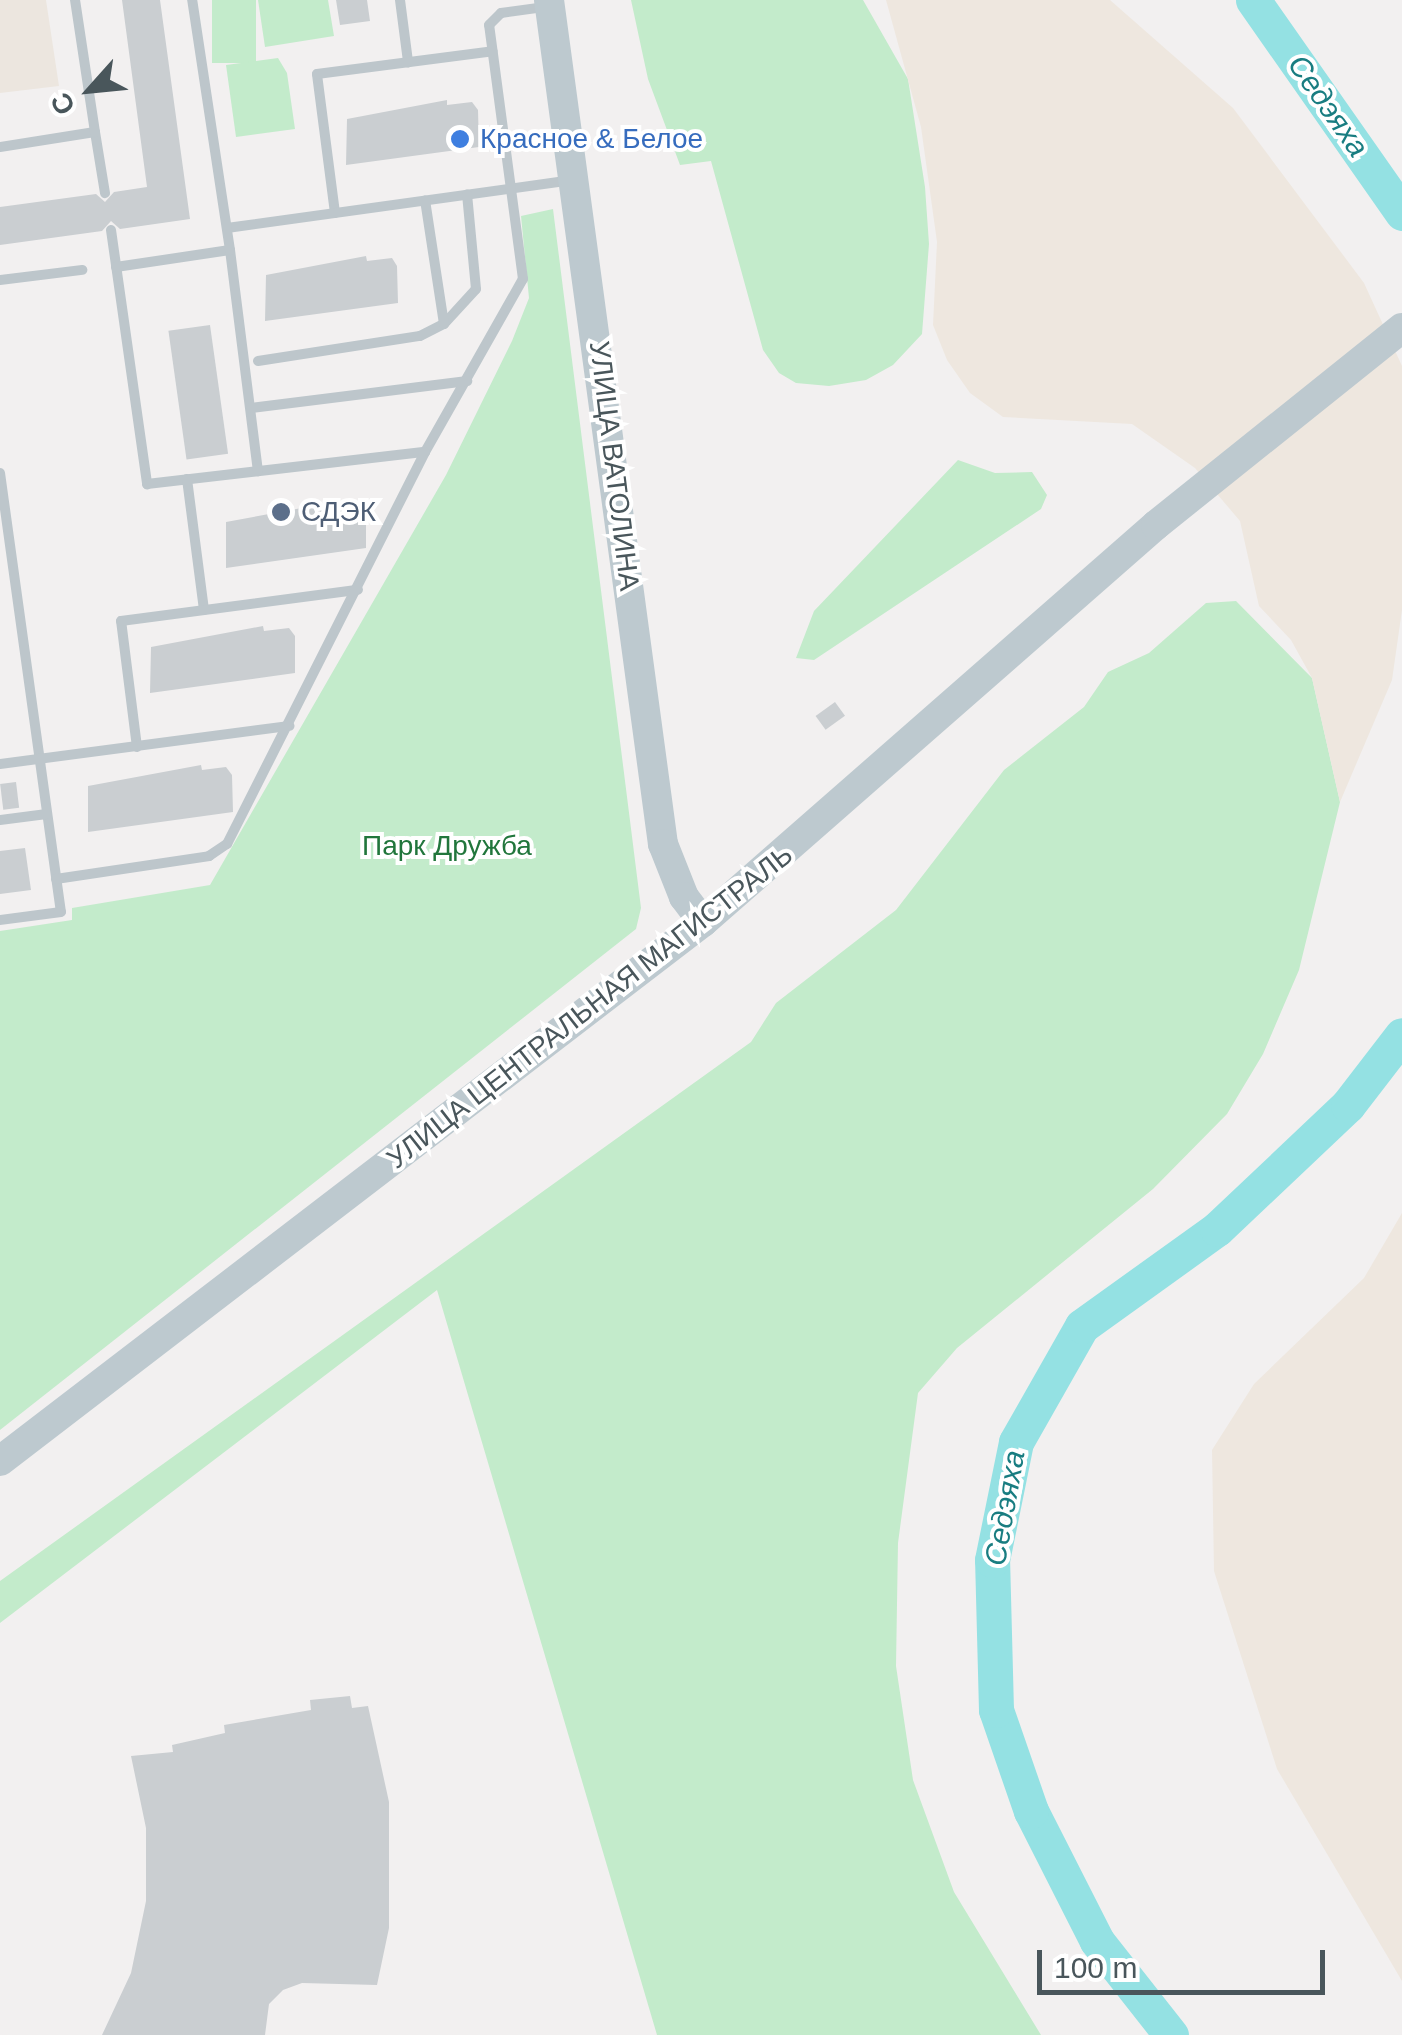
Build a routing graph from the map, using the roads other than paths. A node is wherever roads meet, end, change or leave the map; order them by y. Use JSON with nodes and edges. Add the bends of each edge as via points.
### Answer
{"nodes":[{"id":1,"x":75,"y":0,"type":"edge"},
{"id":2,"x":192,"y":0,"type":"edge"},
{"id":3,"x":400,"y":0,"type":"edge"},
{"id":4,"x":550,"y":3,"type":"edge"},
{"id":5,"x":493,"y":51,"type":"junction"},
{"id":6,"x":408,"y":62,"type":"junction"},
{"id":7,"x":96,"y":132,"type":"junction"},
{"id":8,"x":0,"y":147,"type":"edge"},
{"id":9,"x":577,"y":179,"type":"junction"},
{"id":10,"x":512,"y":188,"type":"junction"},
{"id":11,"x":105,"y":193,"type":"dead end"},
{"id":12,"x":466,"y":194,"type":"junction"},
{"id":13,"x":425,"y":200,"type":"junction"},
{"id":14,"x":335,"y":213,"type":"junction"},
{"id":15,"x":227,"y":228,"type":"junction"},
{"id":16,"x":111,"y":230,"type":"dead end"},
{"id":17,"x":230,"y":250,"type":"junction"},
{"id":18,"x":116,"y":267,"type":"junction"},
{"id":19,"x":82,"y":270,"type":"dead end"},
{"id":20,"x":0,"y":280,"type":"edge"},
{"id":21,"x":444,"y":324,"type":"junction"},
{"id":22,"x":1402,"y":328,"type":"edge"},
{"id":23,"x":258,"y":362,"type":"dead end"},
{"id":24,"x":466,"y":381,"type":"junction"},
{"id":25,"x":251,"y":408,"type":"junction"},
{"id":26,"x":425,"y":452,"type":"junction"},
{"id":27,"x":258,"y":471,"type":"junction"},
{"id":28,"x":0,"y":473,"type":"edge"},
{"id":29,"x":187,"y":479,"type":"junction"},
{"id":30,"x":358,"y":590,"type":"junction"},
{"id":31,"x":204,"y":610,"type":"junction"},
{"id":32,"x":290,"y":726,"type":"junction"},
{"id":33,"x":137,"y":747,"type":"junction"},
{"id":34,"x":39,"y":760,"type":"junction"},
{"id":35,"x":0,"y":764,"type":"edge"},
{"id":36,"x":47,"y":814,"type":"junction"},
{"id":37,"x":0,"y":820,"type":"edge"},
{"id":38,"x":56,"y":878,"type":"junction"},
{"id":39,"x":0,"y":920,"type":"edge"},
{"id":40,"x":703,"y":922,"type":"junction"},
{"id":41,"x":0,"y":1461,"type":"edge"}],
"edges":[{"from":1,"to":7,"type":"lane"},
{"from":2,"to":15,"type":"lane"},
{"from":3,"to":6,"type":"lane"},
{"from":4,"to":5,"type":"lane","via":[[495,15]]},
{"from":4,"to":9,"type":"main road","name":"УЛИЦА ВАТОЛИНА"},
{"from":5,"to":6,"type":"lane"},
{"from":5,"to":10,"type":"lane"},
{"from":6,"to":14,"type":"lane","via":[[316,74]]},
{"from":7,"to":8,"type":"lane"},
{"from":7,"to":11,"type":"lane"},
{"from":9,"to":10,"type":"lane"},
{"from":9,"to":40,"type":"main road","name":"УЛИЦА ВАТОЛИНА","via":[[663,844],[671,872]]},
{"from":10,"to":12,"type":"lane"},
{"from":10,"to":24,"type":"lane","via":[[523,278]]},
{"from":12,"to":13,"type":"lane"},
{"from":12,"to":21,"type":"lane","via":[[476,289]]},
{"from":13,"to":14,"type":"lane"},
{"from":13,"to":21,"type":"lane"},
{"from":14,"to":15,"type":"lane"},
{"from":15,"to":17,"type":"lane"},
{"from":16,"to":18,"type":"lane"},
{"from":17,"to":18,"type":"lane"},
{"from":17,"to":25,"type":"lane"},
{"from":18,"to":29,"type":"lane","via":[[147,484]]},
{"from":19,"to":20,"type":"lane"},
{"from":21,"to":23,"type":"lane","via":[[420,336]]},
{"from":22,"to":40,"type":"main road","name":"УЛИЦА ЦЕНТРАЛЬНАЯ МАГИСТРАЛЬ","via":[[1156,525]]},
{"from":24,"to":25,"type":"lane"},
{"from":24,"to":26,"type":"lane"},
{"from":25,"to":27,"type":"lane"},
{"from":26,"to":27,"type":"lane"},
{"from":26,"to":30,"type":"lane"},
{"from":27,"to":29,"type":"lane"},
{"from":28,"to":34,"type":"lane"},
{"from":29,"to":31,"type":"lane"},
{"from":30,"to":31,"type":"lane"},
{"from":30,"to":32,"type":"lane"},
{"from":31,"to":33,"type":"lane","via":[[120,621]]},
{"from":32,"to":33,"type":"lane"},
{"from":32,"to":38,"type":"lane","via":[[218,852]]},
{"from":33,"to":34,"type":"lane"},
{"from":34,"to":35,"type":"lane"},
{"from":34,"to":36,"type":"lane"},
{"from":36,"to":37,"type":"lane"},
{"from":36,"to":38,"type":"lane"},
{"from":38,"to":39,"type":"lane","via":[[61,912]]},
{"from":40,"to":41,"type":"main road","name":"УЛИЦА ЦЕНТРАЛЬНАЯ МАГИСТРАЛЬ"}]}
